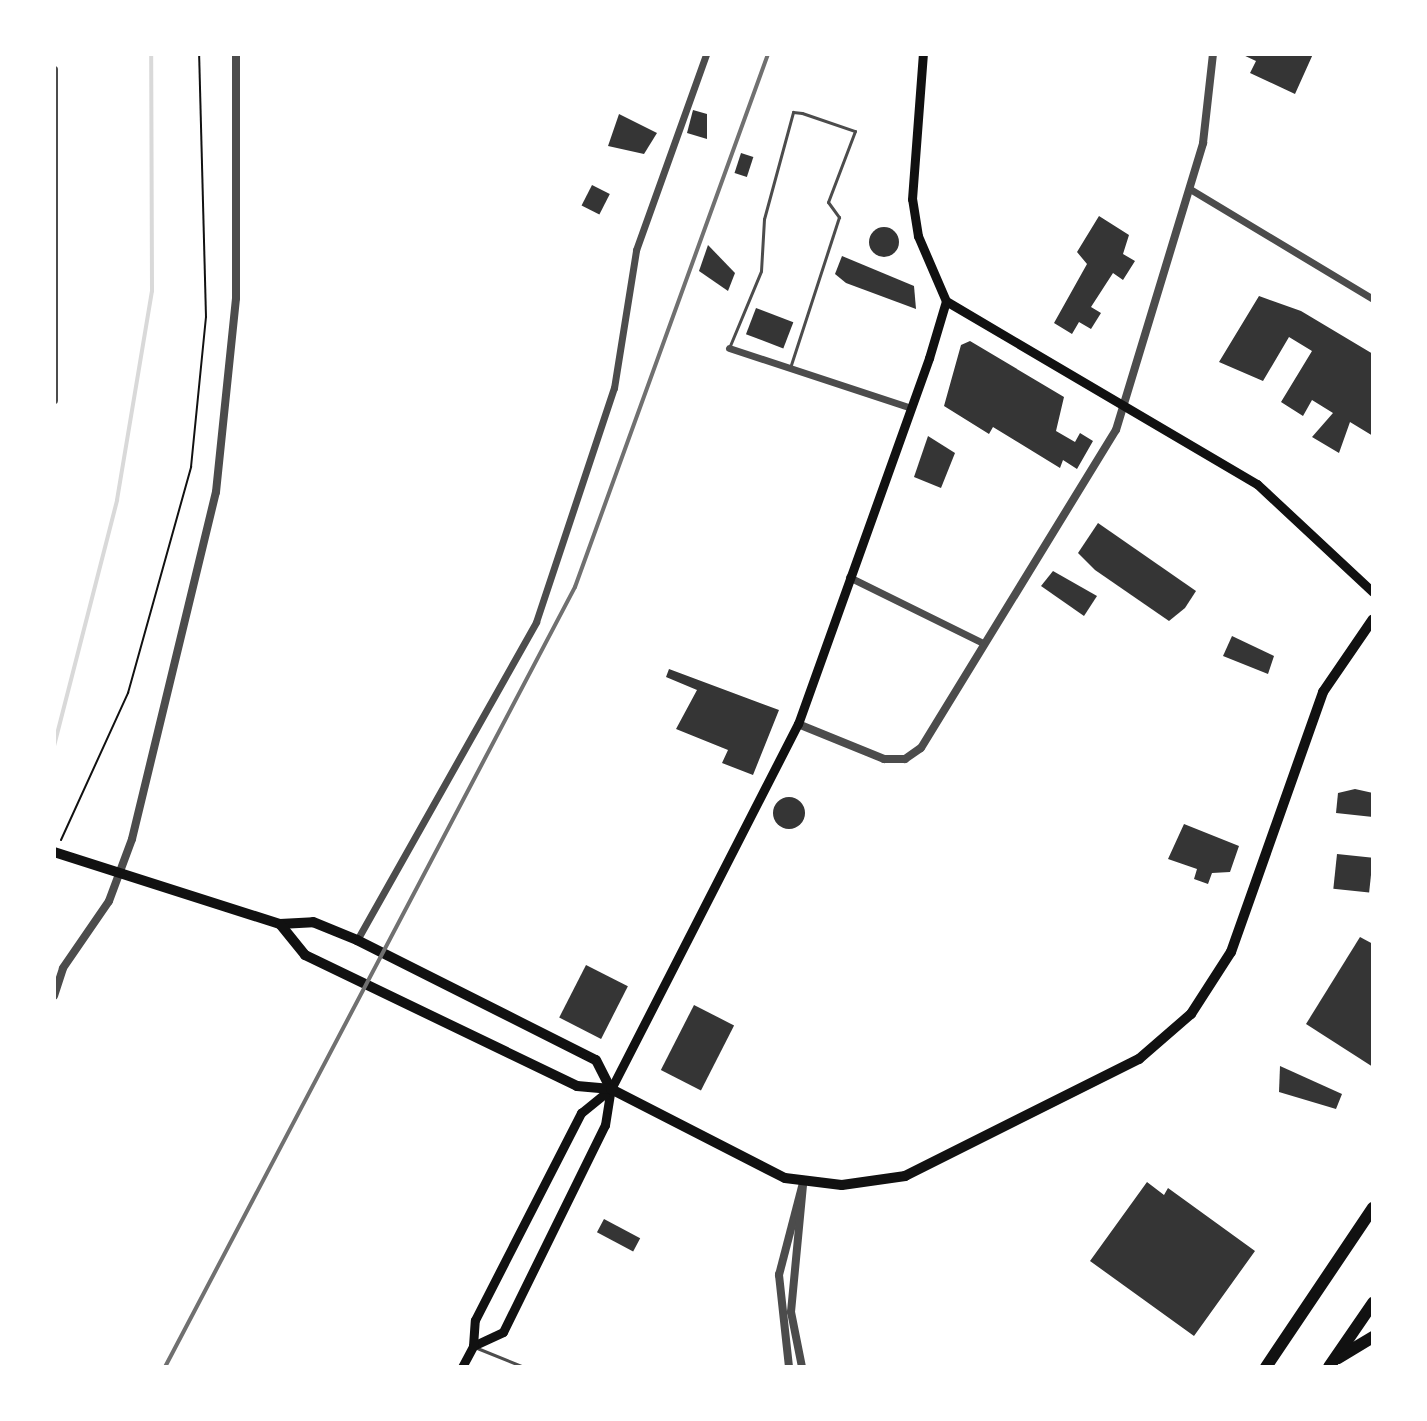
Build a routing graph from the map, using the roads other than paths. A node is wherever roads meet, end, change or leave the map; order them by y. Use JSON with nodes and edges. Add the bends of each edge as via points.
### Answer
{"nodes":[{"id":1,"x":236,"y":54,"type":"edge"},
{"id":2,"x":706,"y":54,"type":"edge"},
{"id":3,"x":923,"y":54,"type":"edge"},
{"id":4,"x":1213,"y":54,"type":"edge"},
{"id":5,"x":54,"y":69,"type":"edge"},
{"id":6,"x":1190,"y":189,"type":"junction"},
{"id":7,"x":1373,"y":299,"type":"edge"},
{"id":8,"x":946,"y":301,"type":"junction"},
{"id":9,"x":729,"y":348,"type":"joint"},
{"id":10,"x":790,"y":368,"type":"junction"},
{"id":11,"x":54,"y":400,"type":"edge"},
{"id":12,"x":1123,"y":406,"type":"junction"},
{"id":13,"x":911,"y":408,"type":"junction"},
{"id":14,"x":849,"y":577,"type":"junction"},
{"id":15,"x":1373,"y":592,"type":"edge"},
{"id":16,"x":1373,"y":619,"type":"edge"},
{"id":17,"x":983,"y":643,"type":"junction"},
{"id":18,"x":798,"y":724,"type":"junction"},
{"id":19,"x":56,"y":852,"type":"edge"},
{"id":20,"x":120,"y":871,"type":"junction"},
{"id":21,"x":280,"y":924,"type":"junction"},
{"id":22,"x":357,"y":940,"type":"junction"},
{"id":23,"x":54,"y":996,"type":"edge"},
{"id":24,"x":611,"y":1089,"type":"junction"},
{"id":25,"x":803,"y":1183,"type":"junction"},
{"id":26,"x":1373,"y":1196,"type":"edge"},
{"id":27,"x":1373,"y":1208,"type":"edge"},
{"id":28,"x":1355,"y":1235,"type":"junction"},
{"id":29,"x":1373,"y":1303,"type":"edge"},
{"id":30,"x":1373,"y":1337,"type":"edge"},
{"id":31,"x":473,"y":1346,"type":"junction"},
{"id":32,"x":1332,"y":1363,"type":"edge"},
{"id":33,"x":462,"y":1367,"type":"edge"},
{"id":34,"x":524,"y":1367,"type":"edge"},
{"id":35,"x":789,"y":1367,"type":"edge"},
{"id":36,"x":802,"y":1367,"type":"edge"},
{"id":37,"x":1266,"y":1367,"type":"edge"}],
"edges":[{"from":1,"to":20,"type":"street","via":[[236,298],[223,453],[154,766]]},
{"from":2,"to":22,"type":"street","via":[[636,250],[614,388],[536,622]]},
{"from":3,"to":8,"type":"main road","via":[[912,199],[918,236]]},
{"from":4,"to":6,"type":"street","via":[[1209,111]]},
{"from":5,"to":11,"type":"street"},
{"from":6,"to":7,"type":"street"},
{"from":6,"to":12,"type":"street"},
{"from":8,"to":12,"type":"main road"},
{"from":8,"to":13,"type":"main road"},
{"from":9,"to":10,"type":"street"},
{"from":9,"to":10,"type":"lane","via":[[761,271],[764,219],[793,112],[855,131],[828,202],[839,217]]},
{"from":10,"to":13,"type":"street"},
{"from":12,"to":15,"type":"main road","via":[[1275,496]]},
{"from":12,"to":17,"type":"street","via":[[1114,434]]},
{"from":13,"to":14,"type":"main road"},
{"from":14,"to":17,"type":"street"},
{"from":14,"to":18,"type":"main road"},
{"from":16,"to":25,"type":"main road","via":[[1323,692],[1231,952],[1175,1031],[1139,1059],[935,1166],[863,1184]]},
{"from":17,"to":18,"type":"street","via":[[921,748],[905,759],[884,759]]},
{"from":18,"to":24,"type":"main road"},
{"from":19,"to":20,"type":"main road"},
{"from":20,"to":21,"type":"main road"},
{"from":20,"to":23,"type":"street"},
{"from":21,"to":22,"type":"main road","via":[[313,922]]},
{"from":21,"to":24,"type":"main road","via":[[305,955],[577,1086]]},
{"from":22,"to":24,"type":"main road","via":[[596,1060]]},
{"from":24,"to":25,"type":"main road"},
{"from":24,"to":31,"type":"main road","via":[[581,1113],[475,1320]]},
{"from":24,"to":31,"type":"main road","via":[[605,1125],[503,1332]]},
{"from":25,"to":35,"type":"street","via":[[779,1275]]},
{"from":25,"to":36,"type":"street","via":[[791,1312]]},
{"from":26,"to":28,"type":"highway"},
{"from":27,"to":28,"type":"highway"},
{"from":28,"to":37,"type":"highway"},
{"from":29,"to":32,"type":"highway"},
{"from":30,"to":32,"type":"highway"},
{"from":31,"to":33,"type":"main road"},
{"from":31,"to":34,"type":"lane"}]}
